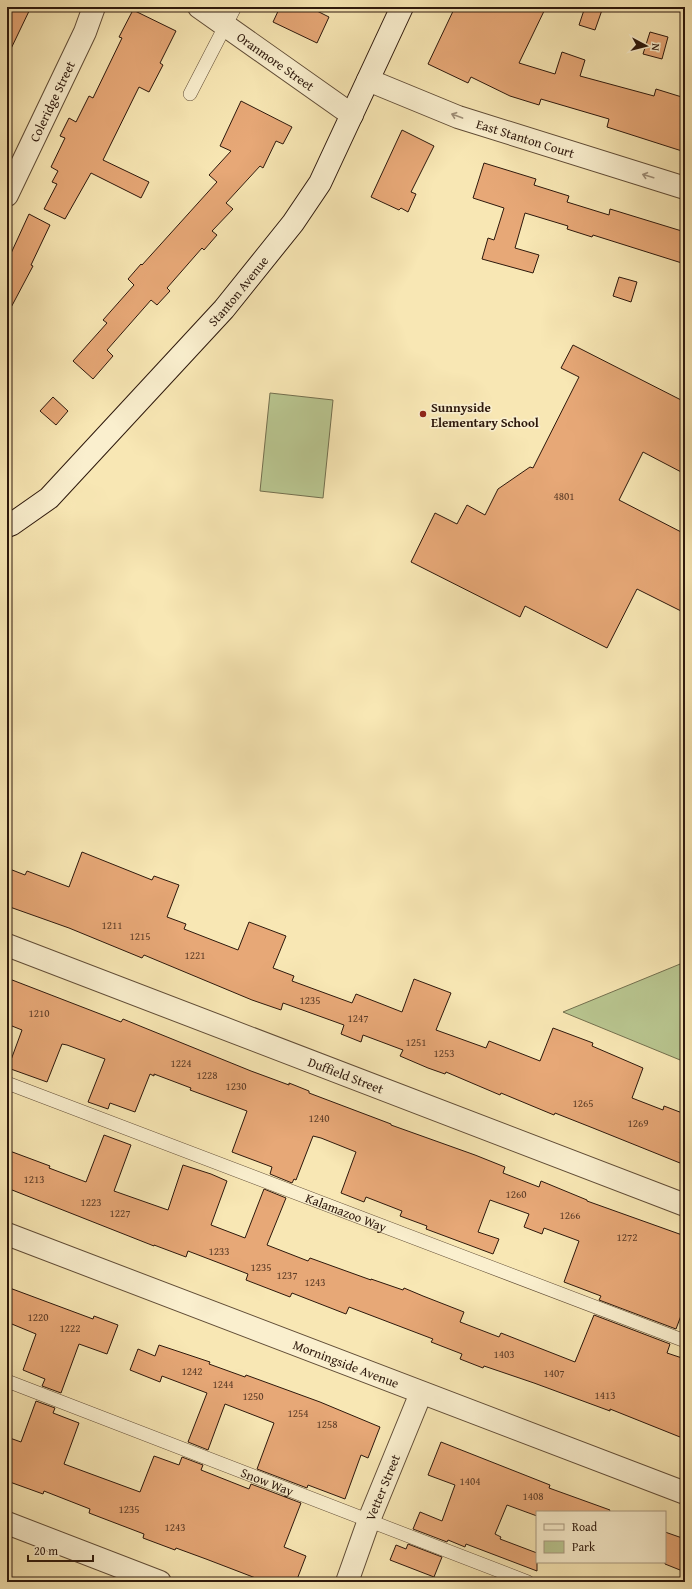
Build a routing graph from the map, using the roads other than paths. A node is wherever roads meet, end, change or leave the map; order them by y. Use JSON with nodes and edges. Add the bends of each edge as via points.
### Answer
{"nodes":[{"id":1,"x":94,"y":7,"type":"edge"},
{"id":2,"x":199,"y":7,"type":"edge"},
{"id":3,"x":402,"y":7,"type":"edge"},
{"id":4,"x":230,"y":16,"type":"edge"},
{"id":5,"x":368,"y":80,"type":"junction"},
{"id":6,"x":190,"y":94,"type":"dead end"},
{"id":7,"x":352,"y":115,"type":"junction"},
{"id":8,"x":685,"y":188,"type":"edge"},
{"id":9,"x":7,"y":195,"type":"edge"},
{"id":10,"x":7,"y":526,"type":"edge"},
{"id":11,"x":7,"y":945,"type":"edge"},
{"id":12,"x":7,"y":1084,"type":"edge"},
{"id":13,"x":685,"y":1205,"type":"edge"},
{"id":14,"x":7,"y":1234,"type":"edge"},
{"id":15,"x":685,"y":1341,"type":"edge"},
{"id":16,"x":7,"y":1381,"type":"edge"},
{"id":17,"x":421,"y":1393,"type":"junction"},
{"id":18,"x":685,"y":1493,"type":"edge"},
{"id":19,"x":369,"y":1520,"type":"junction"},
{"id":20,"x":7,"y":1523,"type":"edge"},
{"id":21,"x":160,"y":1582,"type":"edge"},
{"id":22,"x":347,"y":1582,"type":"edge"},
{"id":23,"x":528,"y":1582,"type":"edge"}],
"edges":[{"from":1,"to":9,"type":"street","name":"Coleridge Street"},
{"from":2,"to":4,"type":"street","name":"Oranmore Street"},
{"from":3,"to":5,"type":"street","name":"Stanton Avenue"},
{"from":4,"to":6,"type":"lane"},
{"from":4,"to":7,"type":"street","name":"Oranmore Street"},
{"from":5,"to":7,"type":"street","name":"Stanton Avenue"},
{"from":8,"to":5,"type":"street","name":"East Stanton Court","one_way":true,"via":[[458,116]]},
{"from":7,"to":10,"type":"street","name":"Stanton Avenue","via":[[320,184],[293,223],[224,309],[49,498]]},
{"from":11,"to":13,"type":"street","name":"Duffield Street"},
{"from":12,"to":15,"type":"lane","name":"Kalamazoo Way"},
{"from":14,"to":17,"type":"street","name":"Morningside Avenue"},
{"from":16,"to":19,"type":"lane","name":"Snow Way"},
{"from":17,"to":18,"type":"street","name":"Morningside Avenue"},
{"from":17,"to":19,"type":"street","name":"Vetter Street"},
{"from":19,"to":22,"type":"street","name":"Vetter Street"},
{"from":19,"to":23,"type":"lane","name":"Snow Way"},
{"from":20,"to":21,"type":"street"}]}
